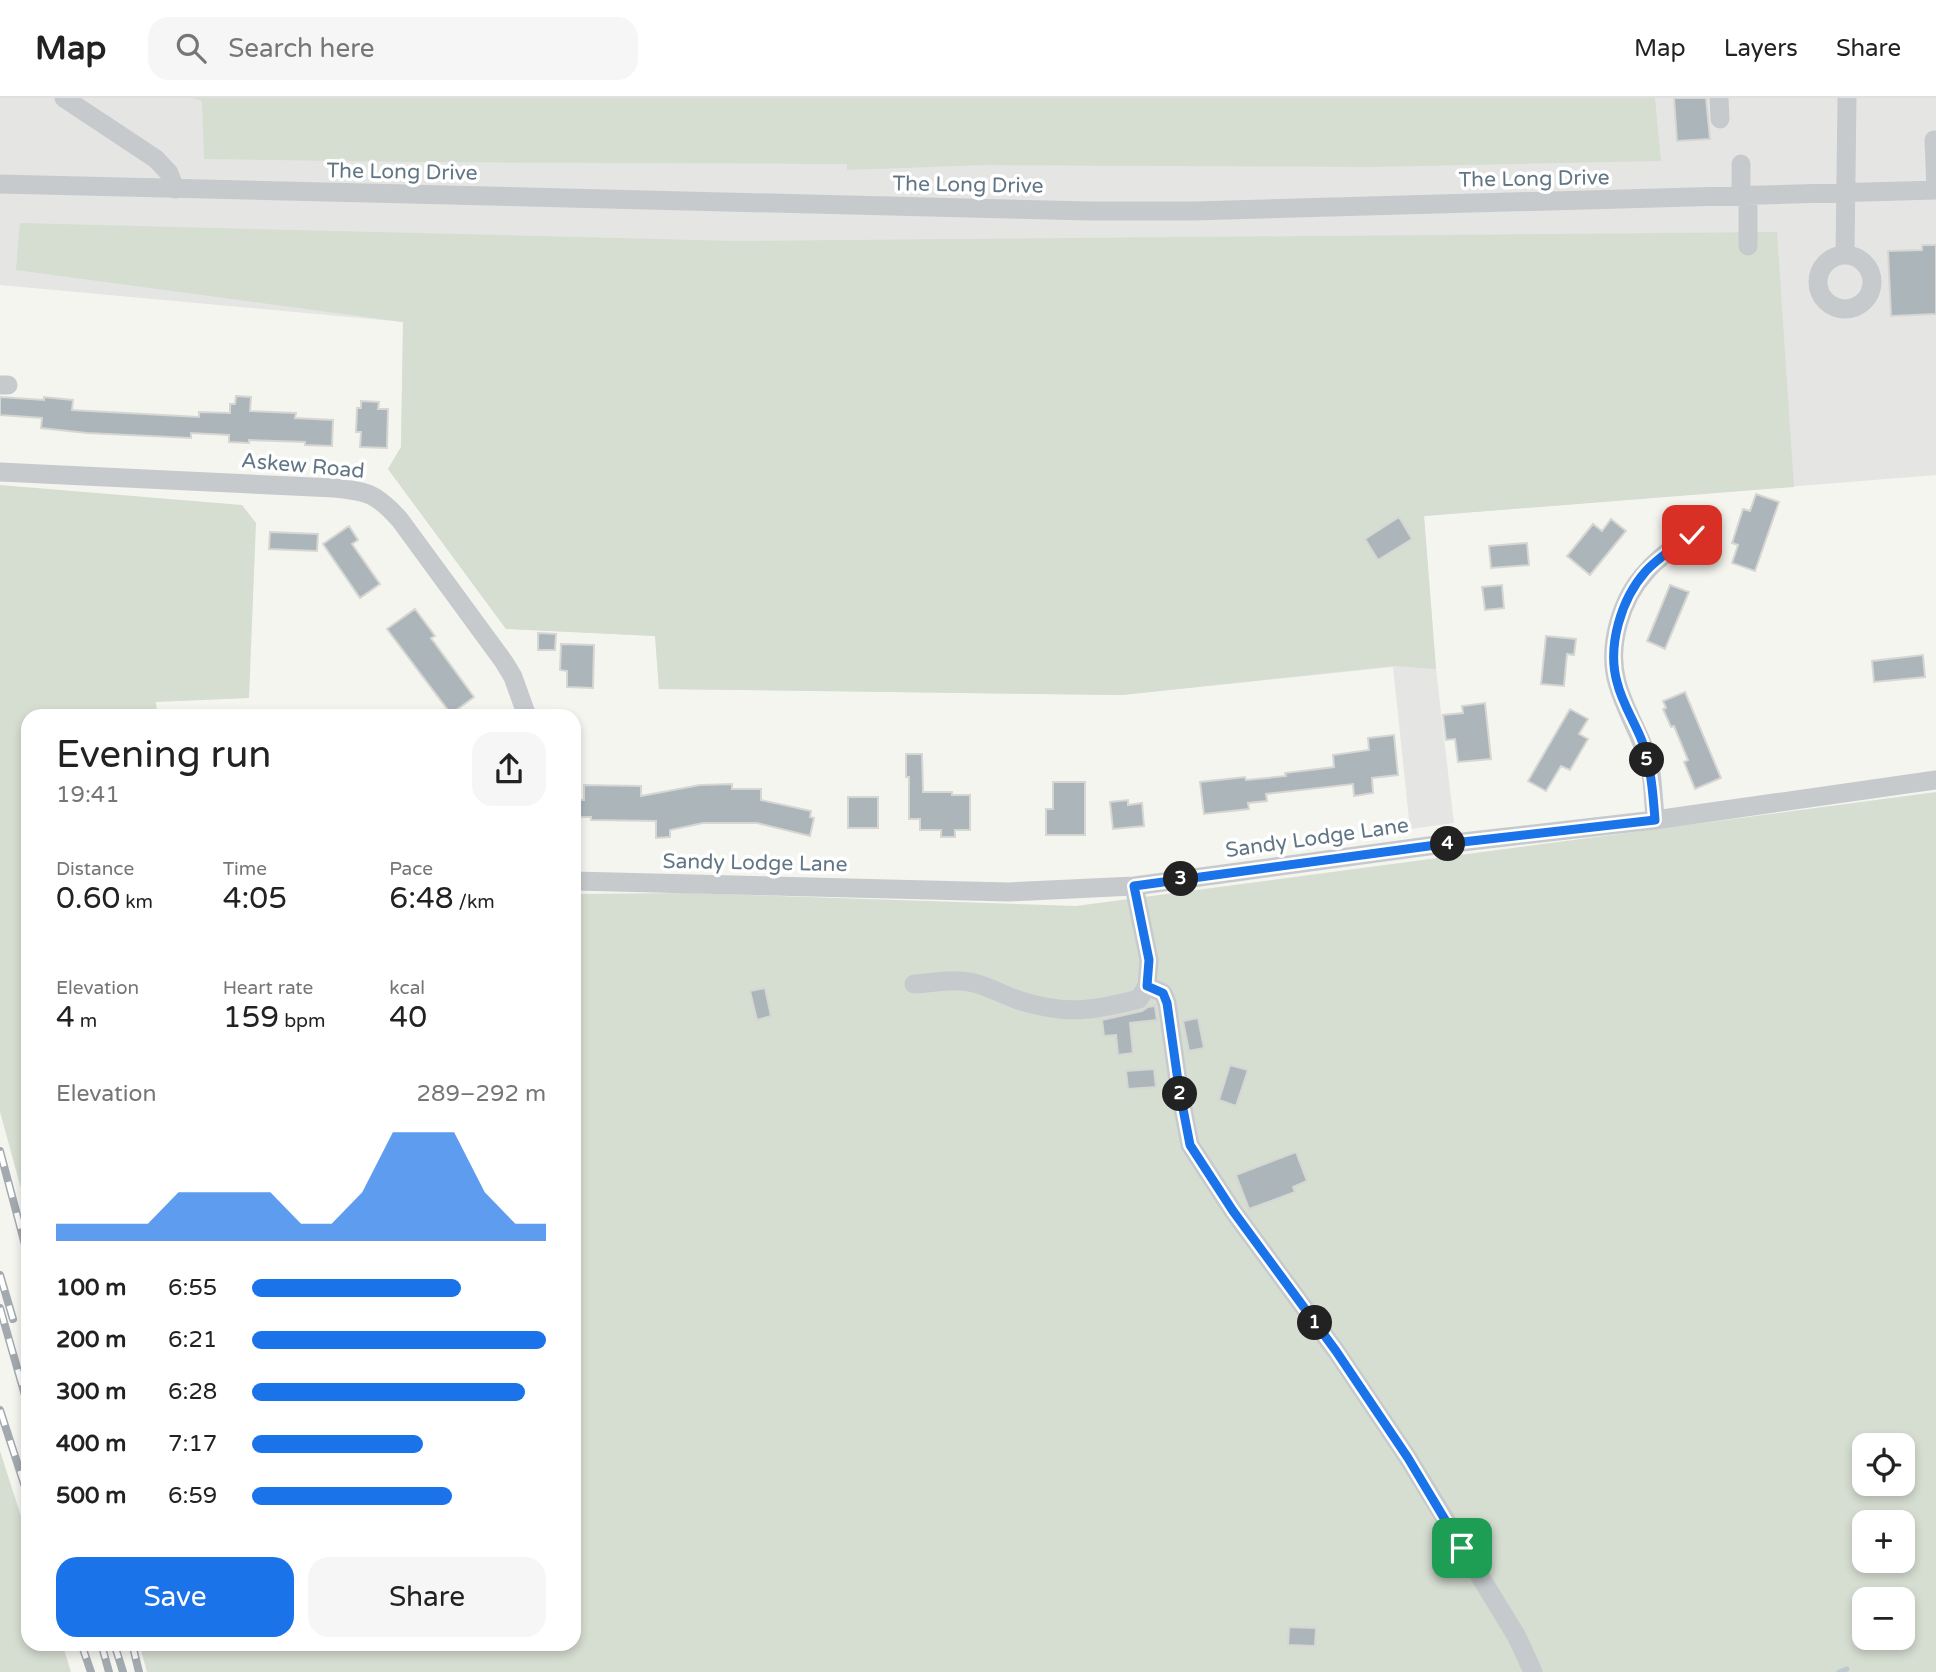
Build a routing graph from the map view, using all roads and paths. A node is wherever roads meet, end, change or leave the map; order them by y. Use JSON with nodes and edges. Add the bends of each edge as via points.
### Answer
{"nodes":[{"id":1,"x":64,"y":98,"type":"edge"},
{"id":2,"x":1719,"y":98,"type":"edge"},
{"id":3,"x":1847,"y":98,"type":"edge"},
{"id":4,"x":1720,"y":119,"type":"dead end"},
{"id":5,"x":1936,"y":140,"type":"edge"},
{"id":6,"x":1741,"y":164,"type":"dead end"},
{"id":7,"x":0,"y":184,"type":"edge"},
{"id":8,"x":175,"y":189,"type":"junction"},
{"id":9,"x":1936,"y":190,"type":"edge"},
{"id":10,"x":1845,"y":192,"type":"junction"},
{"id":11,"x":1745,"y":197,"type":"junction"},
{"id":12,"x":1748,"y":246,"type":"dead end"},
{"id":13,"x":1845,"y":254,"type":"dead end"},
{"id":14,"x":0,"y":472,"type":"edge"},
{"id":15,"x":1692,"y":535,"type":"dead end"},
{"id":16,"x":524,"y":709,"type":"edge"},
{"id":17,"x":1936,"y":780,"type":"edge"},
{"id":18,"x":1655,"y":820,"type":"junction"},
{"id":19,"x":581,"y":881,"type":"edge"},
{"id":20,"x":1134,"y":886,"type":"junction"},
{"id":21,"x":914,"y":984,"type":"dead end"},
{"id":22,"x":1147,"y":986,"type":"junction"},
{"id":23,"x":1533,"y":1672,"type":"edge"}],
"edges":[{"from":1,"to":8,"type":"street","via":[[156,159]]},
{"from":2,"to":4,"type":"street"},
{"from":3,"to":10,"type":"street"},
{"from":5,"to":9,"type":"street"},
{"from":6,"to":11,"type":"street"},
{"from":7,"to":8,"type":"street","name":"The Long Drive"},
{"from":8,"to":11,"type":"street","name":"The Long Drive","via":[[1091,211]]},
{"from":9,"to":10,"type":"street","name":"The Long Drive"},
{"from":10,"to":11,"type":"street","name":"The Long Drive"},
{"from":10,"to":13,"type":"street"},
{"from":11,"to":12,"type":"street"},
{"from":14,"to":16,"type":"street","name":"Askew Road","via":[[366,492],[400,520],[504,662]]},
{"from":15,"to":18,"type":"street","via":[[1668,551],[1635,585],[1615,640],[1616,681],[1648,762]]},
{"from":17,"to":18,"type":"street","name":"Sandy Lodge Lane"},
{"from":18,"to":20,"type":"street","name":"Sandy Lodge Lane"},
{"from":19,"to":20,"type":"street","name":"Sandy Lodge Lane","via":[[1008,892]]},
{"from":20,"to":22,"type":"street","via":[[1149,960]]},
{"from":21,"to":22,"type":"street","via":[[975,983],[1018,1000],[1069,1010],[1095,1010],[1139,999]]},
{"from":22,"to":23,"type":"street","via":[[1163,993],[1167,1003],[1190,1145],[1408,1458],[1517,1637]]}]}
